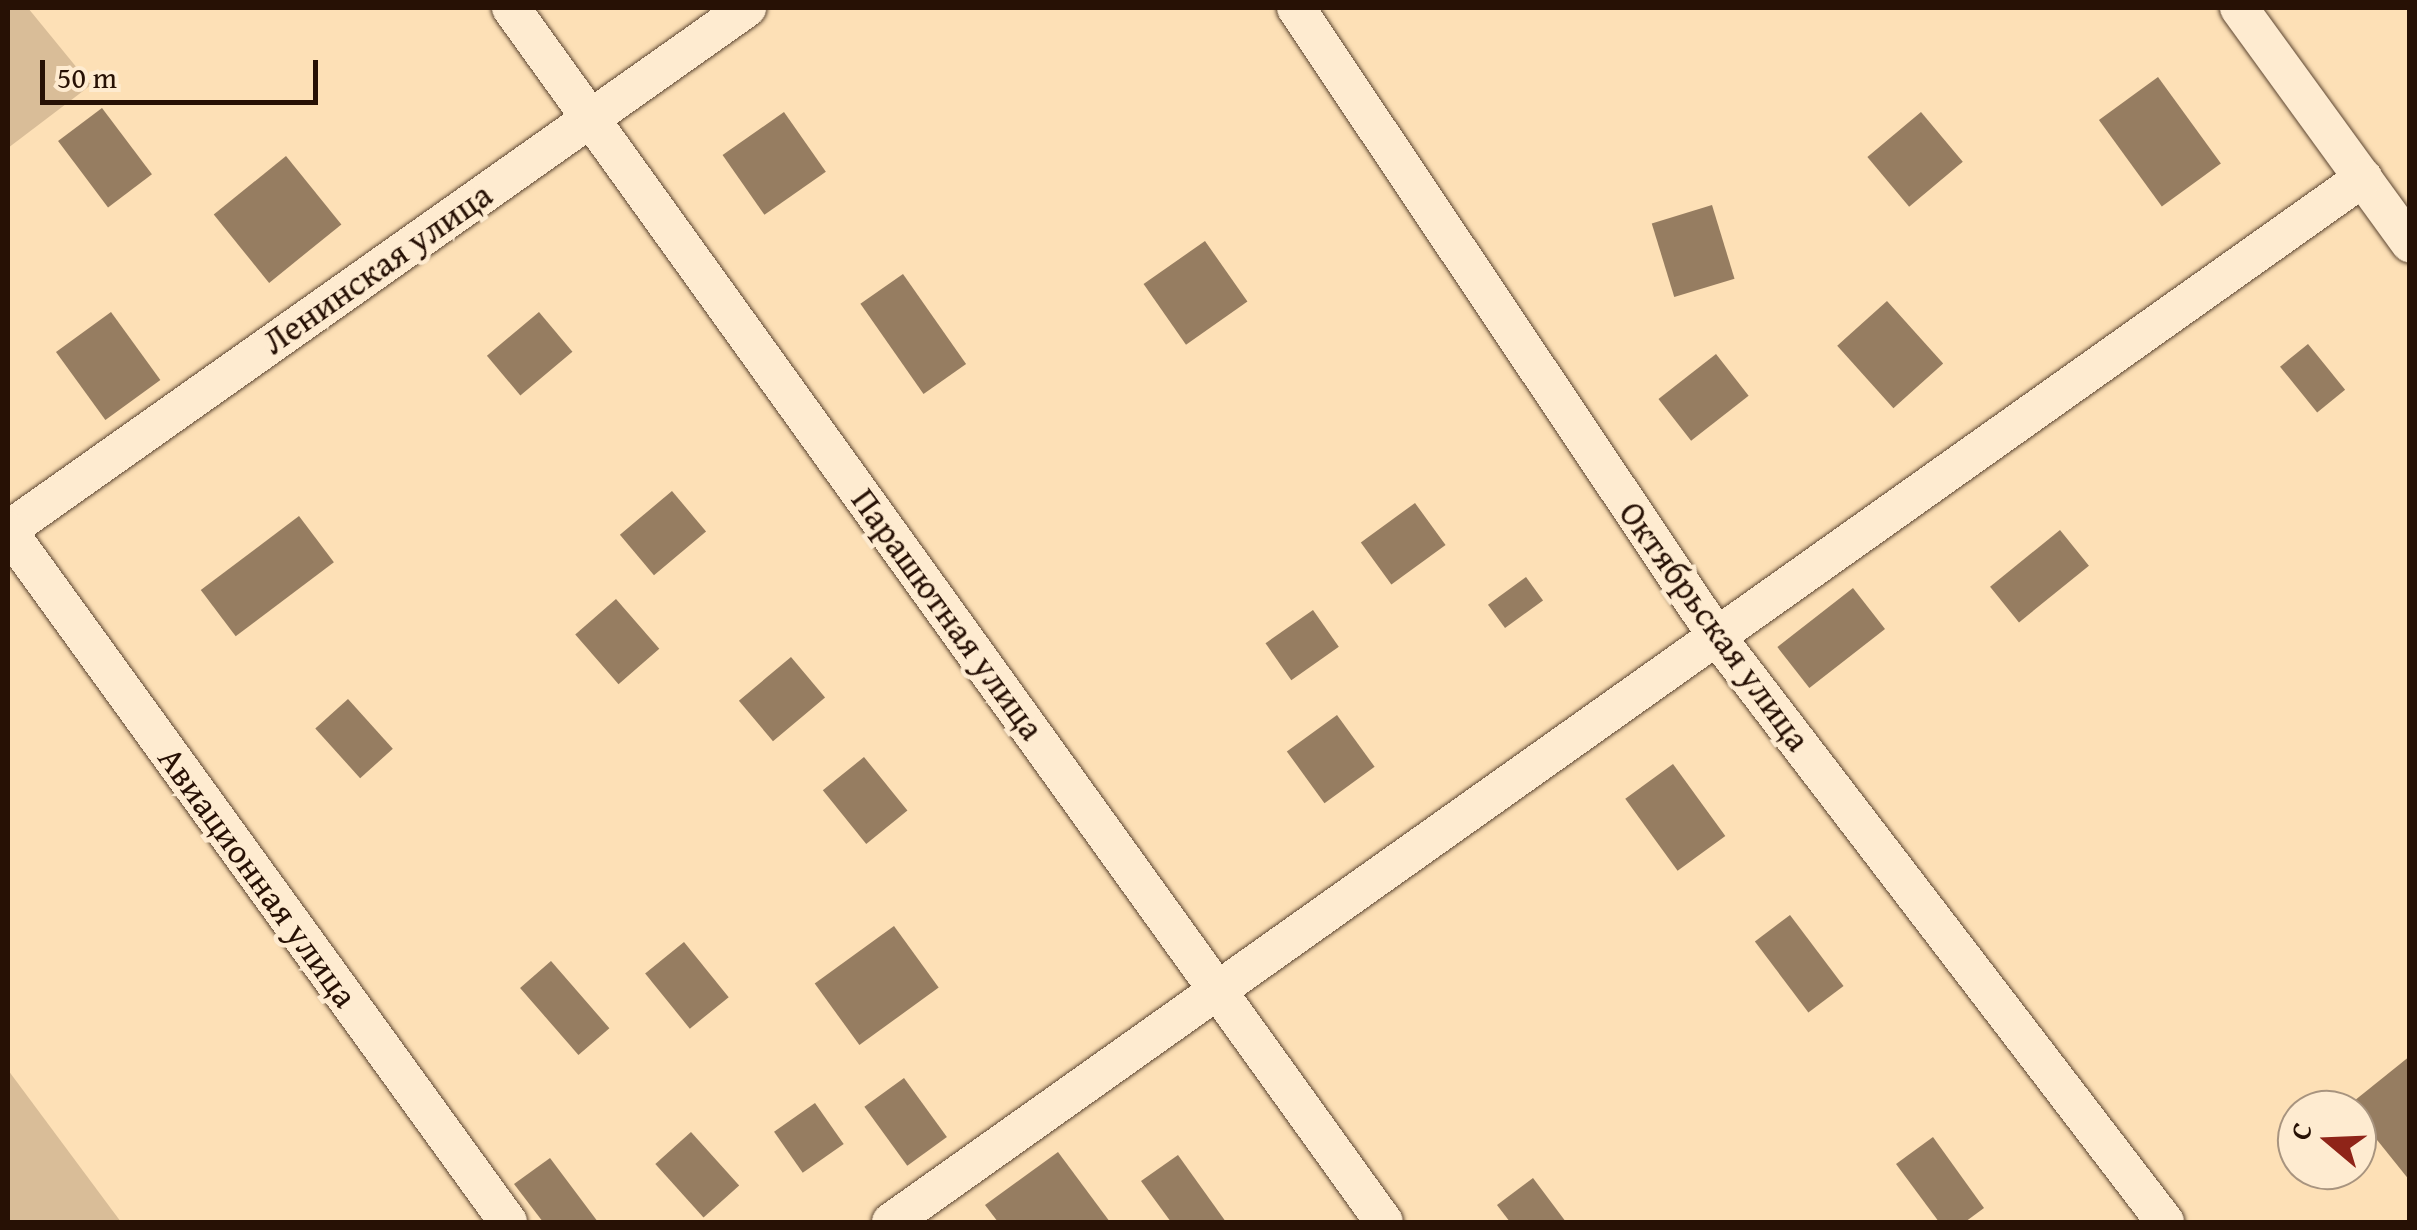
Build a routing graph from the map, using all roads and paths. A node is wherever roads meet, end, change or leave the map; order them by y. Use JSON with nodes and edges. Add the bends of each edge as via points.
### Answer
{"nodes":[{"id":1,"x":510,"y":8,"type":"edge"},
{"id":2,"x":747,"y":8,"type":"edge"},
{"id":3,"x":1296,"y":8,"type":"edge"},
{"id":4,"x":2239,"y":8,"type":"edge"},
{"id":5,"x":590,"y":117,"type":"junction"},
{"id":6,"x":2363,"y":178,"type":"junction"},
{"id":7,"x":2410,"y":243,"type":"edge"},
{"id":8,"x":8,"y":530,"type":"edge"},
{"id":9,"x":1717,"y":638,"type":"junction"},
{"id":10,"x":1219,"y":990,"type":"junction"},
{"id":11,"x":508,"y":1222,"type":"edge"},
{"id":12,"x":891,"y":1222,"type":"edge"},
{"id":13,"x":1384,"y":1222,"type":"edge"},
{"id":14,"x":2166,"y":1222,"type":"edge"}],
"edges":[{"from":1,"to":5,"type":"street","name":"Парашютная улица"},
{"from":2,"to":5,"type":"street","name":"Ленинская улица"},
{"from":3,"to":9,"type":"street","name":"Октябрьская улица"},
{"from":4,"to":6,"type":"street"},
{"from":5,"to":8,"type":"street","name":"Ленинская улица"},
{"from":5,"to":10,"type":"street","name":"Парашютная улица"},
{"from":6,"to":7,"type":"street"},
{"from":6,"to":9,"type":"street"},
{"from":8,"to":11,"type":"street","name":"Авиационная улица"},
{"from":9,"to":10,"type":"street"},
{"from":9,"to":14,"type":"street","name":"Октябрьская улица"},
{"from":10,"to":12,"type":"street"},
{"from":10,"to":13,"type":"street","name":"Парашютная улица"}]}
